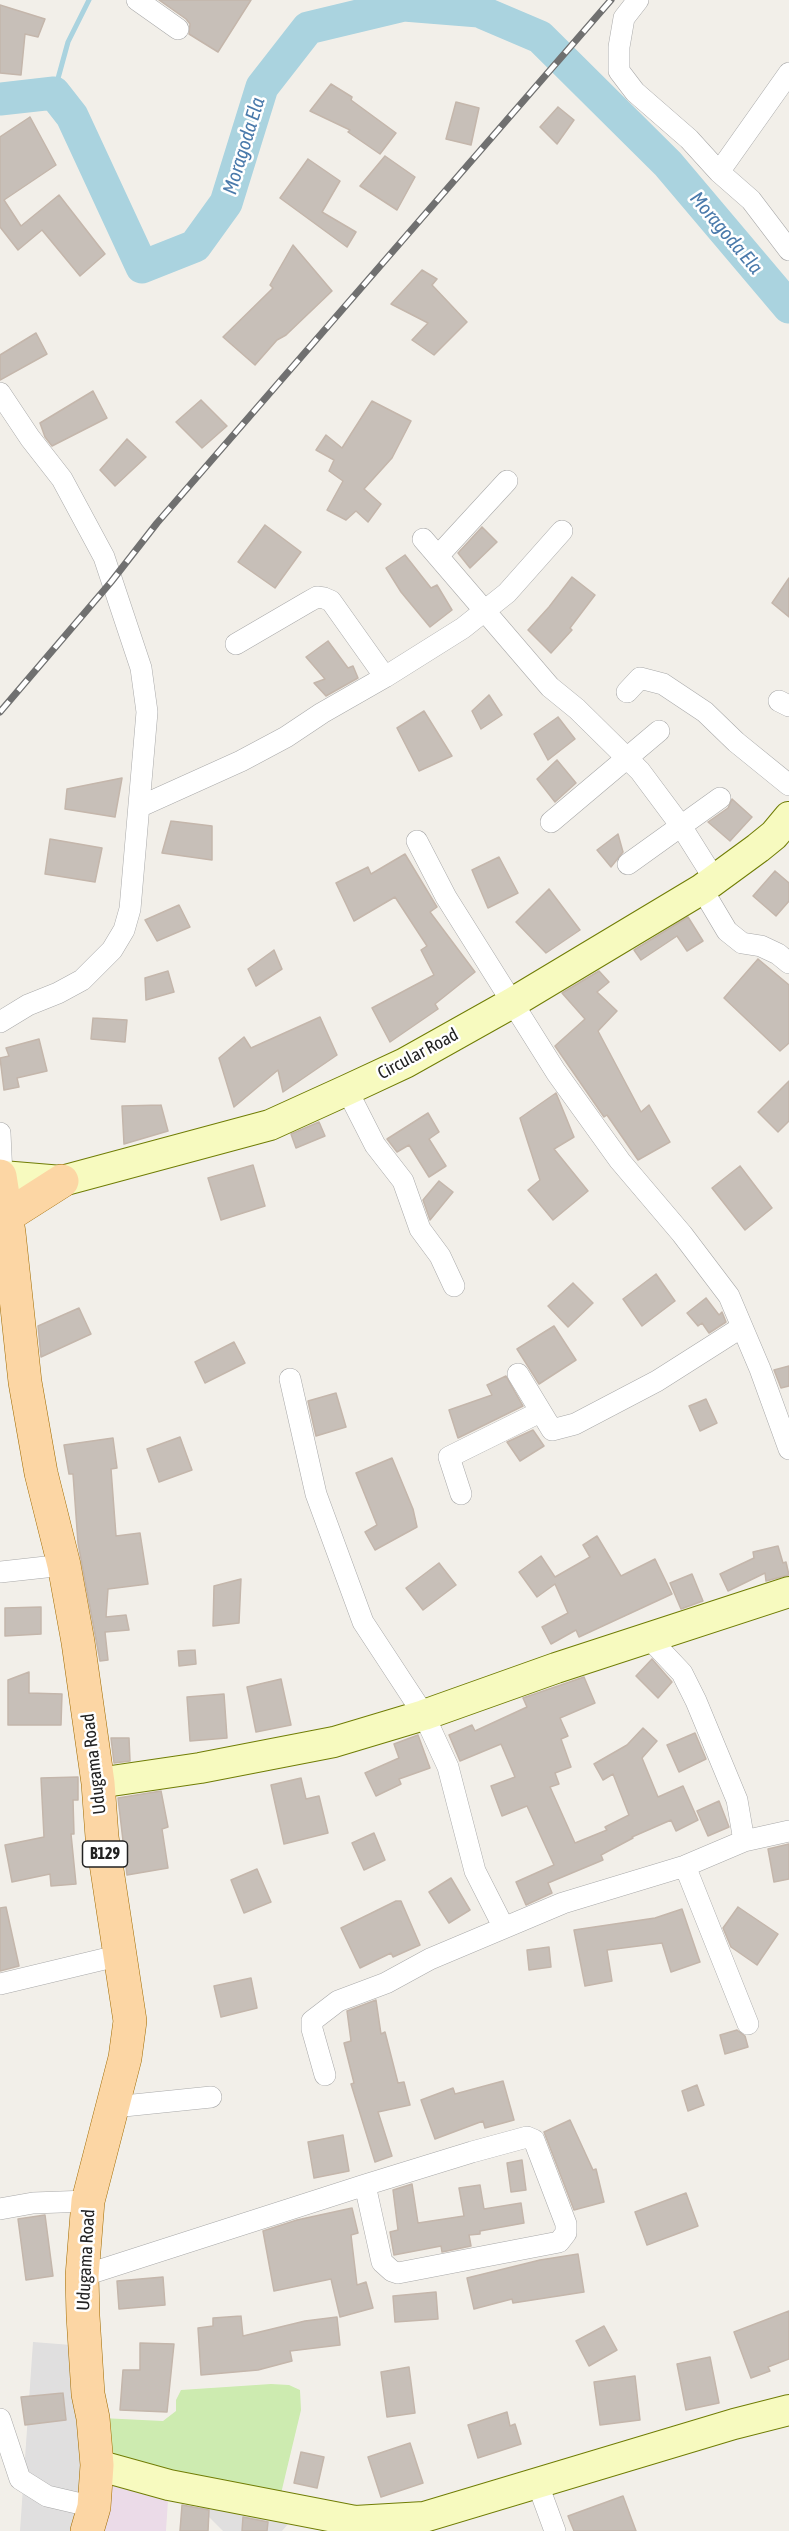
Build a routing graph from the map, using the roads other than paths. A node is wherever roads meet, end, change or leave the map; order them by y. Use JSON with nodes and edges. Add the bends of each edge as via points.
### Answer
{"nodes":[{"id":1,"x":137,"y":0,"type":"edge"},
{"id":2,"x":638,"y":0,"type":"edge"},
{"id":3,"x":178,"y":29,"type":"dead end"},
{"id":4,"x":789,"y":73,"type":"edge"},
{"id":5,"x":719,"y":172,"type":"junction"},
{"id":6,"x":789,"y":250,"type":"edge"},
{"id":7,"x":0,"y":393,"type":"edge"},
{"id":8,"x":507,"y":481,"type":"dead end"},
{"id":9,"x":562,"y":531,"type":"dead end"},
{"id":10,"x":423,"y":539,"type":"dead end"},
{"id":11,"x":441,"y":553,"type":"junction"},
{"id":12,"x":486,"y":611,"type":"junction"},
{"id":13,"x":236,"y":644,"type":"dead end"},
{"id":14,"x":385,"y":677,"type":"junction"},
{"id":15,"x":627,"y":692,"type":"dead end"},
{"id":16,"x":659,"y":730,"type":"dead end"},
{"id":17,"x":627,"y":758,"type":"junction"},
{"id":18,"x":789,"y":785,"type":"edge"},
{"id":19,"x":720,"y":798,"type":"dead end"},
{"id":20,"x":139,"y":807,"type":"junction"},
{"id":21,"x":789,"y":817,"type":"edge"},
{"id":22,"x":551,"y":822,"type":"dead end"},
{"id":23,"x":681,"y":826,"type":"junction"},
{"id":24,"x":417,"y":841,"type":"dead end"},
{"id":25,"x":628,"y":864,"type":"dead end"},
{"id":26,"x":708,"y":884,"type":"junction"},
{"id":27,"x":789,"y":963,"type":"edge"},
{"id":28,"x":512,"y":1003,"type":"junction"},
{"id":29,"x":0,"y":1022,"type":"edge"},
{"id":30,"x":347,"y":1090,"type":"junction"},
{"id":31,"x":0,"y":1133,"type":"edge"},
{"id":32,"x":62,"y":1181,"type":"joint"},
{"id":33,"x":2,"y":1194,"type":"edge"},
{"id":34,"x":454,"y":1286,"type":"dead end"},
{"id":35,"x":742,"y":1327,"type":"junction"},
{"id":36,"x":518,"y":1374,"type":"dead end"},
{"id":37,"x":290,"y":1378,"type":"dead end"},
{"id":38,"x":540,"y":1412,"type":"junction"},
{"id":39,"x":789,"y":1449,"type":"edge"},
{"id":40,"x":461,"y":1494,"type":"dead end"},
{"id":41,"x":64,"y":1565,"type":"junction"},
{"id":42,"x":0,"y":1572,"type":"edge"},
{"id":43,"x":789,"y":1592,"type":"edge"},
{"id":44,"x":649,"y":1638,"type":"junction"},
{"id":45,"x":424,"y":1715,"type":"junction"},
{"id":46,"x":98,"y":1783,"type":"junction"},
{"id":47,"x":789,"y":1831,"type":"edge"},
{"id":48,"x":744,"y":1841,"type":"junction"},
{"id":49,"x":685,"y":1866,"type":"junction"},
{"id":50,"x":503,"y":1926,"type":"junction"},
{"id":51,"x":121,"y":1955,"type":"junction"},
{"id":52,"x":0,"y":1984,"type":"edge"},
{"id":53,"x":748,"y":2024,"type":"dead end"},
{"id":54,"x":325,"y":2075,"type":"dead end"},
{"id":55,"x":211,"y":2097,"type":"dead end"},
{"id":56,"x":114,"y":2107,"type":"junction"},
{"id":57,"x":365,"y":2185,"type":"junction"},
{"id":58,"x":88,"y":2201,"type":"junction"},
{"id":59,"x":0,"y":2209,"type":"edge"},
{"id":60,"x":82,"y":2276,"type":"junction"},
{"id":61,"x":789,"y":2410,"type":"edge"},
{"id":62,"x":0,"y":2419,"type":"edge"},
{"id":63,"x":97,"y":2465,"type":"junction"},
{"id":64,"x":537,"y":2482,"type":"junction"},
{"id":65,"x":90,"y":2519,"type":"edge"},
{"id":66,"x":417,"y":2523,"type":"edge"},
{"id":67,"x":555,"y":2531,"type":"edge"}],
"edges":[{"from":1,"to":3,"type":"street"},
{"from":2,"to":5,"type":"street","via":[[624,18],[619,71],[635,92],[689,139]]},
{"from":4,"to":5,"type":"street"},
{"from":5,"to":6,"type":"street","via":[[751,200]]},
{"from":7,"to":20,"type":"street","via":[[62,479],[104,557],[141,669],[147,712]]},
{"from":8,"to":11,"type":"street"},
{"from":9,"to":12,"type":"street"},
{"from":10,"to":11,"type":"street"},
{"from":11,"to":12,"type":"street"},
{"from":12,"to":14,"type":"street"},
{"from":12,"to":17,"type":"street","via":[[550,687]]},
{"from":13,"to":14,"type":"street","via":[[317,597],[324,598],[331,601]]},
{"from":14,"to":20,"type":"street","via":[[250,756]]},
{"from":15,"to":18,"type":"street","via":[[639,678],[663,684],[705,712]]},
{"from":16,"to":17,"type":"street"},
{"from":17,"to":22,"type":"street"},
{"from":17,"to":23,"type":"street"},
{"from":19,"to":23,"type":"street"},
{"from":20,"to":29,"type":"street","via":[[130,909],[112,950],[82,980]]},
{"from":21,"to":26,"type":"street","name":"Circular Road","via":[[774,835]]},
{"from":23,"to":25,"type":"street"},
{"from":23,"to":26,"type":"street"},
{"from":24,"to":28,"type":"street","via":[[446,897]]},
{"from":26,"to":27,"type":"street","via":[[727,931],[742,943],[761,946]]},
{"from":26,"to":28,"type":"street","name":"Circular Road"},
{"from":28,"to":30,"type":"street","name":"Circular Road","via":[[405,1063]]},
{"from":28,"to":35,"type":"street","via":[[620,1161],[729,1296]]},
{"from":30,"to":32,"type":"street","name":"Circular Road","via":[[270,1125]]},
{"from":30,"to":34,"type":"street","via":[[375,1145],[403,1181],[420,1229],[440,1256]]},
{"from":31,"to":33,"type":"street"},
{"from":32,"to":33,"type":"main road"},
{"from":33,"to":41,"type":"main road","name":"Udugama Road","number":"B129","via":[[25,1382],[41,1473]]},
{"from":35,"to":38,"type":"street","via":[[657,1381],[575,1424],[552,1430]]},
{"from":35,"to":39,"type":"street"},
{"from":36,"to":38,"type":"street"},
{"from":37,"to":45,"type":"street","via":[[316,1494],[363,1622]]},
{"from":38,"to":40,"type":"street","via":[[449,1458]]},
{"from":41,"to":42,"type":"street"},
{"from":41,"to":46,"type":"main road","name":"Udugama Road","number":"B129"},
{"from":43,"to":44,"type":"street"},
{"from":44,"to":45,"type":"street"},
{"from":44,"to":48,"type":"street","via":[[682,1673],[696,1701],[737,1800]]},
{"from":45,"to":46,"type":"street","via":[[293,1751]]},
{"from":45,"to":50,"type":"street","via":[[448,1767],[476,1871]]},
{"from":46,"to":51,"type":"main road","name":"Udugama Road","number":"B129","via":[[102,1837]]},
{"from":47,"to":48,"type":"street"},
{"from":48,"to":49,"type":"street"},
{"from":49,"to":50,"type":"street","via":[[563,1903]]},
{"from":49,"to":53,"type":"street"},
{"from":50,"to":54,"type":"street","via":[[386,1983],[338,2001],[317,2016],[312,2021],[312,2030]]},
{"from":51,"to":52,"type":"street"},
{"from":51,"to":56,"type":"main road","name":"Udugama Road","number":"B129","via":[[130,2021]]},
{"from":55,"to":56,"type":"street"},
{"from":56,"to":58,"type":"main road","name":"Udugama Road","number":"B129"},
{"from":57,"to":57,"type":"street","via":[[530,2137],[566,2224],[566,2233],[559,2242],[398,2273],[382,2262]]},
{"from":57,"to":60,"type":"street"},
{"from":58,"to":59,"type":"street"},
{"from":58,"to":60,"type":"main road","name":"Udugama Road","number":"B129"},
{"from":60,"to":63,"type":"main road","name":"Udugama Road","number":"B129","via":[[84,2346]]},
{"from":61,"to":64,"type":"street"},
{"from":62,"to":65,"type":"street","via":[[20,2479]]},
{"from":63,"to":65,"type":"main road","name":"Udugama Road","number":"B129"},
{"from":63,"to":66,"type":"street","via":[[169,2485],[355,2522]]},
{"from":64,"to":66,"type":"street","via":[[424,2517]]},
{"from":64,"to":67,"type":"street"}]}
